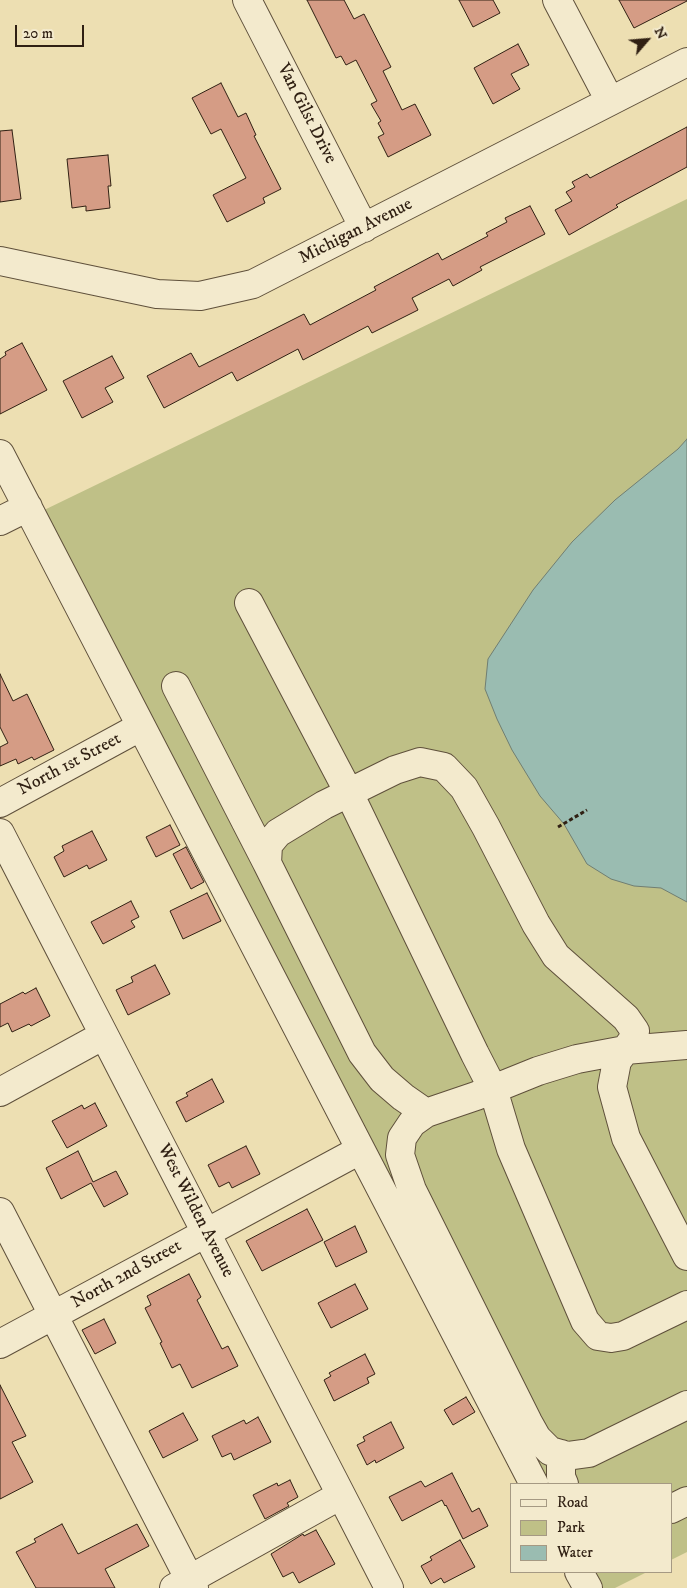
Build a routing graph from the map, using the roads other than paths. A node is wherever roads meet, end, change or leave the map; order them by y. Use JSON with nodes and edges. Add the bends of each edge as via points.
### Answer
{"nodes":[{"id":1,"x":247,"y":0,"type":"edge"},
{"id":2,"x":557,"y":0,"type":"edge"},
{"id":3,"x":687,"y":62,"type":"edge"},
{"id":4,"x":610,"y":101,"type":"junction"},
{"id":5,"x":364,"y":228,"type":"junction"},
{"id":6,"x":0,"y":261,"type":"edge"},
{"id":7,"x":0,"y":454,"type":"edge"},
{"id":8,"x":28,"y":506,"type":"junction"},
{"id":9,"x":0,"y":521,"type":"edge"},
{"id":10,"x":249,"y":604,"type":"dead end"},
{"id":11,"x":176,"y":686,"type":"dead end"},
{"id":12,"x":140,"y":727,"type":"junction"},
{"id":13,"x":349,"y":792,"type":"junction"},
{"id":14,"x":0,"y":803,"type":"edge"},
{"id":15,"x":0,"y":833,"type":"edge"},
{"id":16,"x":267,"y":863,"type":"junction"},
{"id":17,"x":104,"y":1035,"type":"junction"},
{"id":18,"x":687,"y":1045,"type":"edge"},
{"id":19,"x":625,"y":1050,"type":"junction"},
{"id":20,"x":494,"y":1088,"type":"junction"},
{"id":21,"x":0,"y":1092,"type":"edge"},
{"id":22,"x":426,"y":1113,"type":"junction"},
{"id":23,"x":360,"y":1150,"type":"junction"},
{"id":24,"x":0,"y":1212,"type":"edge"},
{"id":25,"x":206,"y":1232,"type":"junction"},
{"id":26,"x":687,"y":1256,"type":"edge"},
{"id":27,"x":687,"y":1305,"type":"edge"},
{"id":28,"x":53,"y":1315,"type":"junction"},
{"id":29,"x":0,"y":1344,"type":"edge"},
{"id":30,"x":687,"y":1405,"type":"edge"},
{"id":31,"x":561,"y":1454,"type":"junction"},
{"id":32,"x":533,"y":1483,"type":"edge"},
{"id":33,"x":564,"y":1483,"type":"edge"},
{"id":34,"x":341,"y":1496,"type":"junction"},
{"id":35,"x":687,"y":1501,"type":"edge"},
{"id":36,"x":672,"y":1508,"type":"edge"},
{"id":37,"x":580,"y":1573,"type":"edge"},
{"id":38,"x":186,"y":1585,"type":"edge"},
{"id":39,"x":389,"y":1588,"type":"edge"},
{"id":40,"x":588,"y":1588,"type":"edge"}],
"edges":[{"from":1,"to":5,"type":"street","name":"Van Gilst Drive"},
{"from":2,"to":4,"type":"street"},
{"from":3,"to":4,"type":"street","name":"Michigan Avenue"},
{"from":4,"to":5,"type":"street","name":"Michigan Avenue"},
{"from":5,"to":6,"type":"street","name":"Michigan Avenue","via":[[253,284],[200,296],[157,294]]},
{"from":7,"to":8,"type":"street"},
{"from":8,"to":9,"type":"street"},
{"from":8,"to":12,"type":"street"},
{"from":10,"to":13,"type":"street"},
{"from":11,"to":16,"type":"street"},
{"from":12,"to":14,"type":"street","name":"North 1st Street"},
{"from":12,"to":23,"type":"street"},
{"from":13,"to":16,"type":"street","via":[[278,833],[268,845]]},
{"from":13,"to":19,"type":"street","via":[[420,762],[444,767],[464,788],[556,956],[626,1018],[635,1031]]},
{"from":13,"to":20,"type":"street","via":[[474,1054]]},
{"from":15,"to":17,"type":"street","name":"West Wilden Avenue"},
{"from":16,"to":22,"type":"street","via":[[362,1053],[382,1079]]},
{"from":17,"to":21,"type":"street"},
{"from":17,"to":25,"type":"street","name":"West Wilden Avenue"},
{"from":18,"to":19,"type":"street"},
{"from":19,"to":20,"type":"street","via":[[577,1059]]},
{"from":19,"to":26,"type":"street","via":[[617,1062],[612,1087],[626,1138]]},
{"from":20,"to":22,"type":"street"},
{"from":20,"to":27,"type":"street","via":[[511,1149],[586,1321],[598,1336],[623,1336]]},
{"from":22,"to":31,"type":"street","via":[[412,1123],[402,1138],[400,1155],[412,1190],[537,1438],[550,1451]]},
{"from":23,"to":25,"type":"street","name":"North 2nd Street"},
{"from":23,"to":32,"type":"street"},
{"from":24,"to":28,"type":"street"},
{"from":25,"to":28,"type":"street","name":"North 2nd Street"},
{"from":25,"to":34,"type":"street","name":"West Wilden Avenue"},
{"from":28,"to":29,"type":"street","name":"North 2nd Street"},
{"from":28,"to":38,"type":"street"},
{"from":30,"to":31,"type":"street","via":[[589,1453]]},
{"from":31,"to":33,"type":"street"},
{"from":34,"to":38,"type":"street"},
{"from":34,"to":39,"type":"street","name":"West Wilden Avenue"},
{"from":35,"to":36,"type":"street"},
{"from":37,"to":40,"type":"street"}]}
